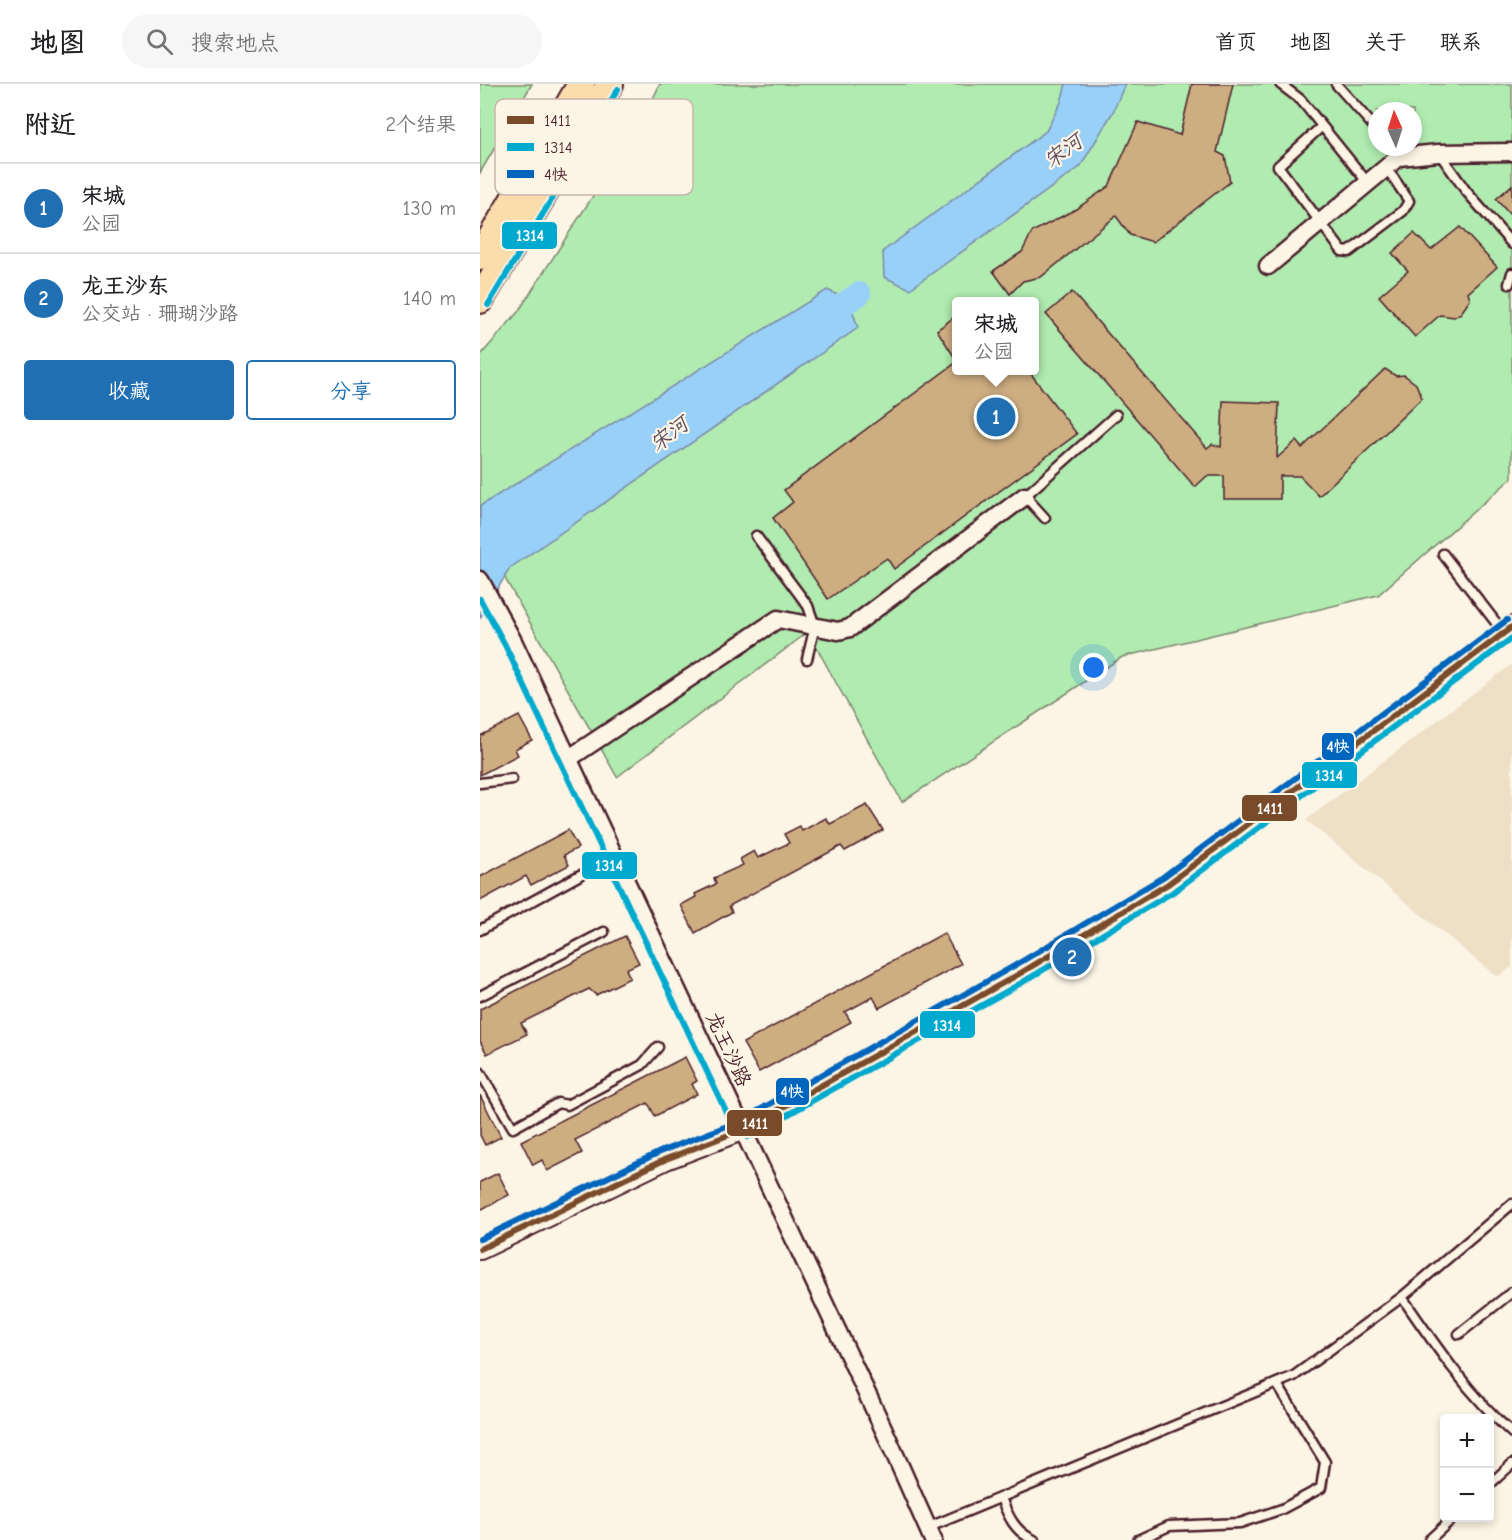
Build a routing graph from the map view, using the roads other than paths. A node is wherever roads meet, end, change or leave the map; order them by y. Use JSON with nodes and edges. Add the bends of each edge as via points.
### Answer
{"nodes":[{"id":1,"x":582,"y":84,"type":"edge"},
{"id":2,"x":610,"y":84,"type":"edge"},
{"id":3,"x":1280,"y":84,"type":"edge"},
{"id":4,"x":1336,"y":84,"type":"edge"},
{"id":5,"x":573,"y":99,"type":"edge"},
{"id":6,"x":601,"y":99,"type":"edge"},
{"id":7,"x":1368,"y":120,"type":"edge"},
{"id":8,"x":1321,"y":127,"type":"junction"},
{"id":9,"x":1512,"y":152,"type":"edge"},
{"id":10,"x":1438,"y":153,"type":"junction"},
{"id":11,"x":1392,"y":157,"type":"edge"},
{"id":12,"x":1368,"y":183,"type":"junction"},
{"id":13,"x":515,"y":195,"type":"edge"},
{"id":14,"x":543,"y":195,"type":"edge"},
{"id":15,"x":1321,"y":222,"type":"junction"},
{"id":16,"x":1512,"y":244,"type":"edge"},
{"id":17,"x":484,"y":247,"type":"edge"},
{"id":18,"x":1268,"y":266,"type":"dead end"},
{"id":19,"x":1512,"y":273,"type":"edge"},
{"id":20,"x":1509,"y":284,"type":"dead end"},
{"id":21,"x":480,"y":300,"type":"edge"},
{"id":22,"x":1116,"y":415,"type":"dead end"},
{"id":23,"x":1025,"y":496,"type":"junction"},
{"id":24,"x":1045,"y":518,"type":"dead end"},
{"id":25,"x":756,"y":536,"type":"dead end"},
{"id":26,"x":1443,"y":554,"type":"dead end"},
{"id":27,"x":480,"y":580,"type":"edge"},
{"id":28,"x":814,"y":626,"type":"junction"},
{"id":29,"x":1508,"y":630,"type":"edge"},
{"id":30,"x":807,"y":659,"type":"dead end"},
{"id":31,"x":568,"y":759,"type":"junction"},
{"id":32,"x":512,"y":779,"type":"dead end"},
{"id":33,"x":480,"y":783,"type":"edge"},
{"id":34,"x":580,"y":875,"type":"dead end"},
{"id":35,"x":480,"y":930,"type":"edge"},
{"id":36,"x":604,"y":932,"type":"dead end"},
{"id":37,"x":480,"y":996,"type":"edge"},
{"id":38,"x":658,"y":1047,"type":"dead end"},
{"id":39,"x":480,"y":1072,"type":"edge"},
{"id":40,"x":744,"y":1129,"type":"junction"},
{"id":41,"x":1512,"y":1204,"type":"edge"},
{"id":42,"x":480,"y":1248,"type":"edge"},
{"id":43,"x":1512,"y":1292,"type":"edge"},
{"id":44,"x":1402,"y":1297,"type":"junction"},
{"id":45,"x":1459,"y":1334,"type":"dead end"},
{"id":46,"x":1277,"y":1384,"type":"junction"},
{"id":47,"x":1512,"y":1433,"type":"edge"},
{"id":48,"x":1512,"y":1464,"type":"edge"},
{"id":49,"x":1494,"y":1480,"type":"edge"},
{"id":50,"x":1001,"y":1498,"type":"junction"},
{"id":51,"x":1449,"y":1522,"type":"edge"},
{"id":52,"x":930,"y":1534,"type":"edge"},
{"id":53,"x":1034,"y":1540,"type":"edge"},
{"id":54,"x":1138,"y":1540,"type":"edge"},
{"id":55,"x":1429,"y":1540,"type":"edge"}],
"edges":[{"from":1,"to":5,"type":"main road"},
{"from":2,"to":6,"type":"main road"},
{"from":3,"to":8,"type":"lane","via":[[1301,100]]},
{"from":4,"to":7,"type":"lane"},
{"from":8,"to":12,"type":"lane"},
{"from":8,"to":15,"type":"lane","via":[[1278,166]]},
{"from":9,"to":10,"type":"street"},
{"from":10,"to":11,"type":"street"},
{"from":10,"to":16,"type":"lane"},
{"from":11,"to":12,"type":"street"},
{"from":11,"to":15,"type":"lane","via":[[1409,201],[1403,211],[1349,252],[1342,251]]},
{"from":12,"to":15,"type":"street"},
{"from":13,"to":17,"type":"main road"},
{"from":14,"to":21,"type":"main road"},
{"from":15,"to":18,"type":"street"},
{"from":19,"to":20,"type":"lane"},
{"from":22,"to":23,"type":"lane"},
{"from":23,"to":24,"type":"lane"},
{"from":23,"to":28,"type":"street","via":[[850,628],[838,631]]},
{"from":25,"to":28,"type":"lane","via":[[808,606]]},
{"from":26,"to":29,"type":"lane"},
{"from":27,"to":31,"type":"street","name":"龙王沙路"},
{"from":28,"to":30,"type":"lane"},
{"from":28,"to":31,"type":"street","via":[[778,619]]},
{"from":29,"to":40,"type":"street","via":[[1168,884],[1019,974]]},
{"from":31,"to":40,"type":"street","name":"龙王沙路"},
{"from":32,"to":33,"type":"lane"},
{"from":34,"to":35,"type":"lane"},
{"from":36,"to":37,"type":"lane"},
{"from":38,"to":39,"type":"lane","via":[[642,1065],[567,1105],[558,1103],[513,1128]]},
{"from":40,"to":42,"type":"street","via":[[666,1160]]},
{"from":40,"to":52,"type":"street","name":"龙王沙路"},
{"from":41,"to":44,"type":"lane"},
{"from":43,"to":45,"type":"lane"},
{"from":44,"to":46,"type":"lane","via":[[1294,1376]]},
{"from":44,"to":47,"type":"lane","via":[[1435,1345]]},
{"from":46,"to":50,"type":"lane"},
{"from":46,"to":54,"type":"lane","via":[[1325,1462],[1321,1488],[1282,1509],[1240,1523],[1169,1526]]},
{"from":48,"to":49,"type":"lane"},
{"from":50,"to":52,"type":"lane"},
{"from":50,"to":53,"type":"lane","via":[[1009,1519],[1023,1535]]},
{"from":51,"to":55,"type":"lane"}]}
